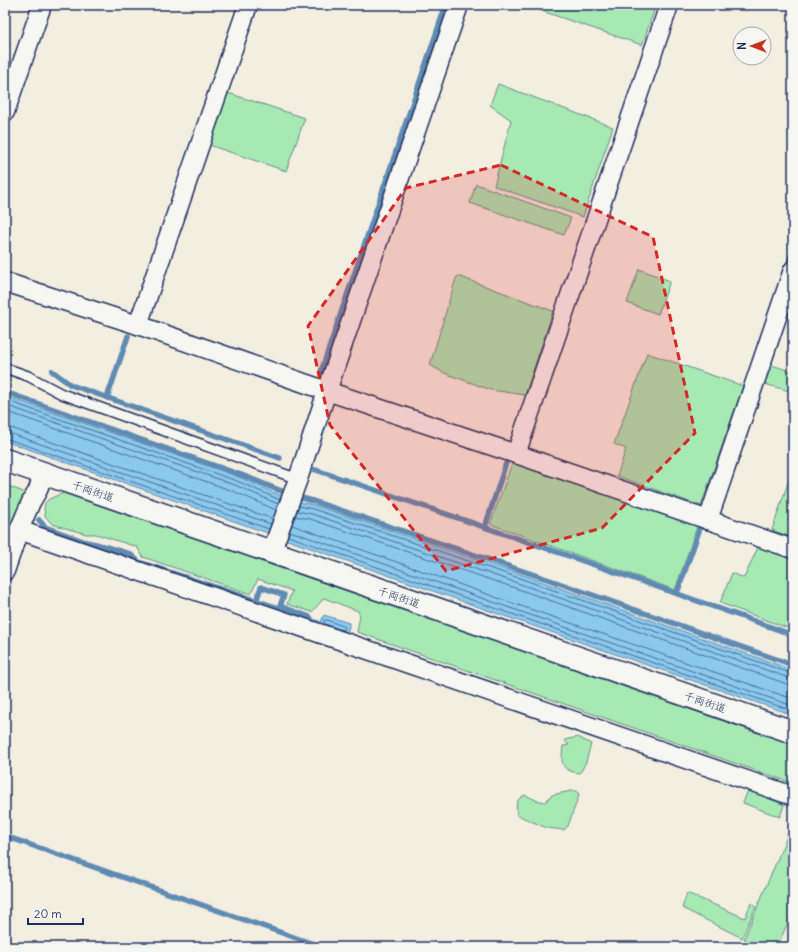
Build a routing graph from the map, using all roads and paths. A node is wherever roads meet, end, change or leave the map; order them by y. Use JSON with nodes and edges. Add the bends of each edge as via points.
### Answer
{"nodes":[{"id":1,"x":42,"y":5,"type":"edge"},
{"id":2,"x":248,"y":5,"type":"edge"},
{"id":3,"x":459,"y":5,"type":"edge"},
{"id":4,"x":669,"y":5,"type":"edge"},
{"id":5,"x":5,"y":112,"type":"edge"},
{"id":6,"x":793,"y":270,"type":"edge"},
{"id":7,"x":5,"y":282,"type":"edge"},
{"id":8,"x":138,"y":325,"type":"junction"},
{"id":9,"x":5,"y":368,"type":"edge"},
{"id":10,"x":327,"y":391,"type":"junction"},
{"id":11,"x":516,"y":454,"type":"junction"},
{"id":12,"x":5,"y":460,"type":"edge"},
{"id":13,"x":43,"y":473,"type":"junction"},
{"id":14,"x":296,"y":484,"type":"junction"},
{"id":15,"x":708,"y":520,"type":"junction"},
{"id":16,"x":19,"y":530,"type":"junction"},
{"id":17,"x":273,"y":546,"type":"junction"},
{"id":18,"x":793,"y":549,"type":"edge"},
{"id":19,"x":5,"y":571,"type":"edge"},
{"id":20,"x":793,"y":732,"type":"edge"},
{"id":21,"x":793,"y":796,"type":"edge"}],
"edges":[{"from":1,"to":5,"type":"street"},
{"from":2,"to":8,"type":"street"},
{"from":3,"to":10,"type":"street"},
{"from":4,"to":11,"type":"street"},
{"from":6,"to":15,"type":"street"},
{"from":7,"to":8,"type":"street"},
{"from":8,"to":10,"type":"street"},
{"from":9,"to":14,"type":"lane","via":[[28,376],[62,394]]},
{"from":10,"to":11,"type":"street"},
{"from":10,"to":14,"type":"street"},
{"from":11,"to":15,"type":"street"},
{"from":12,"to":13,"type":"street","name":"千両街道"},
{"from":13,"to":16,"type":"street"},
{"from":13,"to":17,"type":"street","name":"千両街道"},
{"from":14,"to":17,"type":"street"},
{"from":15,"to":18,"type":"street"},
{"from":16,"to":19,"type":"street"},
{"from":16,"to":21,"type":"street"},
{"from":17,"to":20,"type":"street","name":"千両街道"}]}
